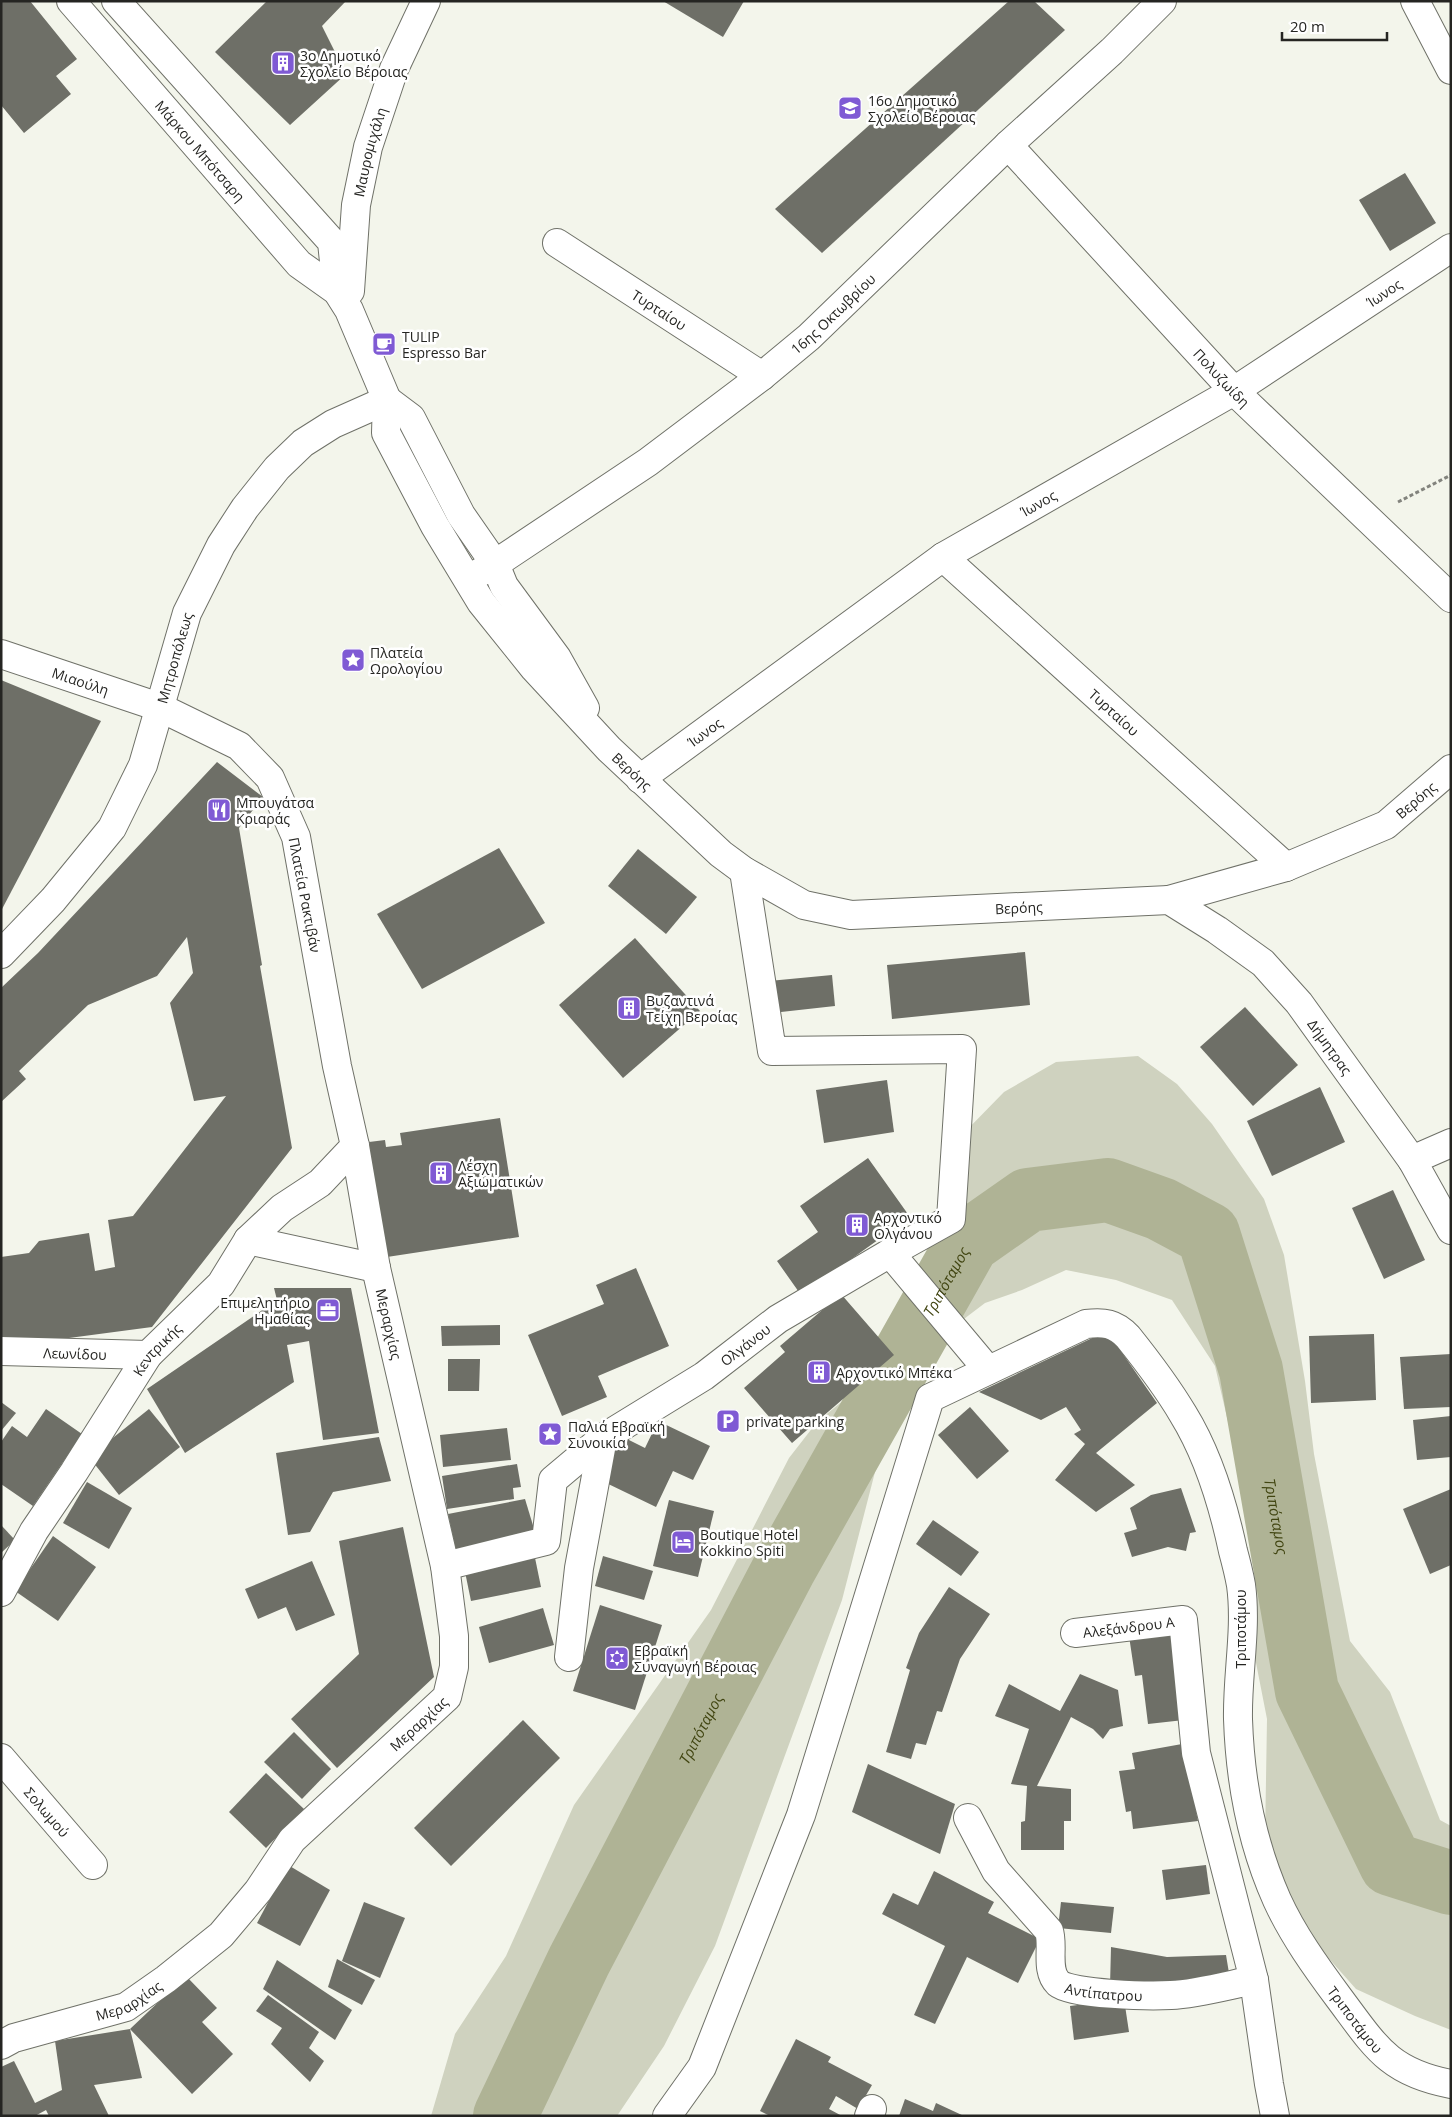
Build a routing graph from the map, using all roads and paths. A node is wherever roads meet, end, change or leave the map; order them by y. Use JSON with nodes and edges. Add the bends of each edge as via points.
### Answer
{"nodes":[{"id":1,"x":71,"y":1,"type":"edge"},
{"id":2,"x":116,"y":1,"type":"edge"},
{"id":3,"x":426,"y":1,"type":"edge"},
{"id":4,"x":1162,"y":1,"type":"edge"},
{"id":5,"x":1415,"y":1,"type":"edge"},
{"id":6,"x":1451,"y":70,"type":"edge"},
{"id":7,"x":1008,"y":145,"type":"junction"},
{"id":8,"x":557,"y":243,"type":"dead end"},
{"id":9,"x":1451,"y":248,"type":"edge"},
{"id":10,"x":343,"y":301,"type":"junction"},
{"id":11,"x":762,"y":376,"type":"junction"},
{"id":12,"x":1234,"y":391,"type":"junction"},
{"id":13,"x":388,"y":400,"type":"junction"},
{"id":14,"x":1451,"y":475,"type":"edge"},
{"id":15,"x":1365,"y":516,"type":"junction"},
{"id":16,"x":943,"y":557,"type":"junction"},
{"id":17,"x":494,"y":564,"type":"junction"},
{"id":18,"x":468,"y":579,"type":"junction"},
{"id":19,"x":1451,"y":598,"type":"edge"},
{"id":20,"x":1,"y":654,"type":"edge"},
{"id":21,"x":159,"y":707,"type":"junction"},
{"id":22,"x":609,"y":749,"type":"junction"},
{"id":23,"x":1451,"y":769,"type":"edge"},
{"id":24,"x":640,"y":778,"type":"junction"},
{"id":25,"x":1286,"y":867,"type":"junction"},
{"id":26,"x":744,"y":871,"type":"junction"},
{"id":27,"x":1169,"y":900,"type":"junction"},
{"id":28,"x":1,"y":954,"type":"edge"},
{"id":29,"x":1451,"y":1143,"type":"edge"},
{"id":30,"x":355,"y":1146,"type":"junction"},
{"id":31,"x":1412,"y":1160,"type":"junction"},
{"id":32,"x":1451,"y":1230,"type":"edge"},
{"id":33,"x":248,"y":1240,"type":"junction"},
{"id":34,"x":890,"y":1253,"type":"junction"},
{"id":35,"x":376,"y":1268,"type":"junction"},
{"id":36,"x":1,"y":1351,"type":"edge"},
{"id":37,"x":148,"y":1355,"type":"junction"},
{"id":38,"x":988,"y":1370,"type":"junction"},
{"id":39,"x":603,"y":1438,"type":"junction"},
{"id":40,"x":445,"y":1566,"type":"junction"},
{"id":41,"x":1,"y":1592,"type":"edge"},
{"id":42,"x":1075,"y":1633,"type":"dead end"},
{"id":43,"x":569,"y":1657,"type":"dead end"},
{"id":44,"x":1,"y":1758,"type":"edge"},
{"id":45,"x":968,"y":1818,"type":"dead end"},
{"id":46,"x":93,"y":1865,"type":"dead end"},
{"id":47,"x":1254,"y":1980,"type":"junction"},
{"id":48,"x":1,"y":2045,"type":"edge"},
{"id":49,"x":1451,"y":2084,"type":"edge"},
{"id":50,"x":667,"y":2116,"type":"edge"},
{"id":51,"x":1275,"y":2116,"type":"edge"}],
"edges":[{"from":1,"to":10,"type":"street","name":"Μάρκου Μπότσαρη","via":[[299,264]]},
{"from":2,"to":10,"type":"street","via":[[332,242]]},
{"from":3,"to":10,"type":"street","name":"Μαυρομιχάλη","via":[[394,69],[368,147],[356,205]]},
{"from":4,"to":7,"type":"street","name":"16ης Οκτωβρίου"},
{"from":5,"to":6,"type":"street"},
{"from":7,"to":11,"type":"street","name":"16ης Οκτωβρίου","via":[[809,337]]},
{"from":7,"to":12,"type":"street","name":"Πολυζωίδη"},
{"from":8,"to":11,"type":"street","name":"Τυρταίου"},
{"from":9,"to":12,"type":"street","name":"Ίωνος"},
{"from":10,"to":13,"type":"street"},
{"from":11,"to":17,"type":"street","name":"16ης Οκτωβρίου","via":[[648,462]]},
{"from":12,"to":15,"type":"street","name":"Πολυζωίδη"},
{"from":12,"to":16,"type":"street","name":"Ίωνος"},
{"from":13,"to":17,"type":"street","name":"Βερόης","via":[[411,418],[461,515]]},
{"from":13,"to":18,"type":"street","name":"Βερόης","via":[[386,433],[435,526]]},
{"from":13,"to":21,"type":"street","name":"Μητροπόλεως","via":[[333,424],[303,442],[245,508],[220,545],[188,613]]},
{"from":14,"to":15,"type":"path"},
{"from":15,"to":19,"type":"street","name":"Πολυζωίδη"},
{"from":16,"to":24,"type":"street","name":"Ίωνος"},
{"from":16,"to":25,"type":"street","name":"Τυρταίου"},
{"from":17,"to":18,"type":"street","name":"16ης Οκτωβρίου"},
{"from":17,"to":22,"type":"street","name":"Βερόης","via":[[504,586],[557,658]]},
{"from":18,"to":22,"type":"street","name":"Βερόης","via":[[481,602],[534,668]]},
{"from":20,"to":21,"type":"street","name":"Μιαούλη"},
{"from":21,"to":28,"type":"street","name":"Μητροπόλεως","via":[[143,765],[112,828],[53,900]]},
{"from":21,"to":30,"type":"street","name":"Πλατεία Ρακτιβάν","via":[[238,746],[274,786],[296,837],[336,1066]]},
{"from":22,"to":24,"type":"street","name":"Βερόης"},
{"from":23,"to":25,"type":"street","name":"Βερόης","via":[[1386,825]]},
{"from":24,"to":26,"type":"street","name":"Βερόης","via":[[721,854]]},
{"from":25,"to":27,"type":"street","name":"Βερόης"},
{"from":26,"to":27,"type":"street","name":"Βερόης","via":[[804,905],[851,915]]},
{"from":26,"to":34,"type":"street","name":"Ολγάνου","via":[[772,1051],[962,1049],[951,1219]]},
{"from":27,"to":31,"type":"street","name":"Δήμητρας","via":[[1263,963],[1299,1003]]},
{"from":29,"to":31,"type":"street"},
{"from":30,"to":33,"type":"street","name":"Κεντρικής","via":[[320,1183],[282,1208]]},
{"from":30,"to":35,"type":"street","name":"Μεραρχίας"},
{"from":31,"to":32,"type":"street","name":"Δήμητρας"},
{"from":33,"to":35,"type":"street"},
{"from":33,"to":37,"type":"street","name":"Κεντρικής","via":[[221,1284]]},
{"from":34,"to":38,"type":"street"},
{"from":34,"to":39,"type":"street","name":"Ολγάνου","via":[[778,1319],[704,1376]]},
{"from":35,"to":40,"type":"street","name":"Μεραρχίας"},
{"from":36,"to":37,"type":"street","name":"Λεωνίδου"},
{"from":37,"to":41,"type":"street","name":"Κεντρικής","via":[[34,1531]]},
{"from":38,"to":49,"type":"street","name":"Τριποτάμου","via":[[1086,1324],[1110,1323],[1128,1336],[1184,1415],[1205,1457],[1224,1512],[1241,1586],[1238,1718],[1242,1767],[1261,1858],[1277,1900],[1300,1943],[1382,2053],[1403,2069],[1429,2080]]},
{"from":38,"to":50,"type":"street","name":"Τριποτάμου","via":[[930,1398],[801,1815],[702,2067]]},
{"from":39,"to":40,"type":"street","name":"Ολγάνου","via":[[553,1480],[546,1541]]},
{"from":39,"to":43,"type":"street","via":[[579,1568]]},
{"from":40,"to":48,"type":"street","name":"Μεραρχίας","via":[[454,1636],[454,1667],[447,1697],[292,1840],[258,1891],[221,1936],[166,1980],[126,2007],[14,2038]]},
{"from":42,"to":47,"type":"street","name":"Αλεξάνδρου Α","via":[[1183,1620],[1196,1753]]},
{"from":44,"to":46,"type":"street","name":"Σολωμού"},
{"from":45,"to":47,"type":"street","name":"Αντίπατρου","via":[[996,1871],[1049,1931],[1052,1968],[1057,1982],[1063,1986],[1086,1992],[1173,1995]]},
{"from":47,"to":51,"type":"street"}]}
